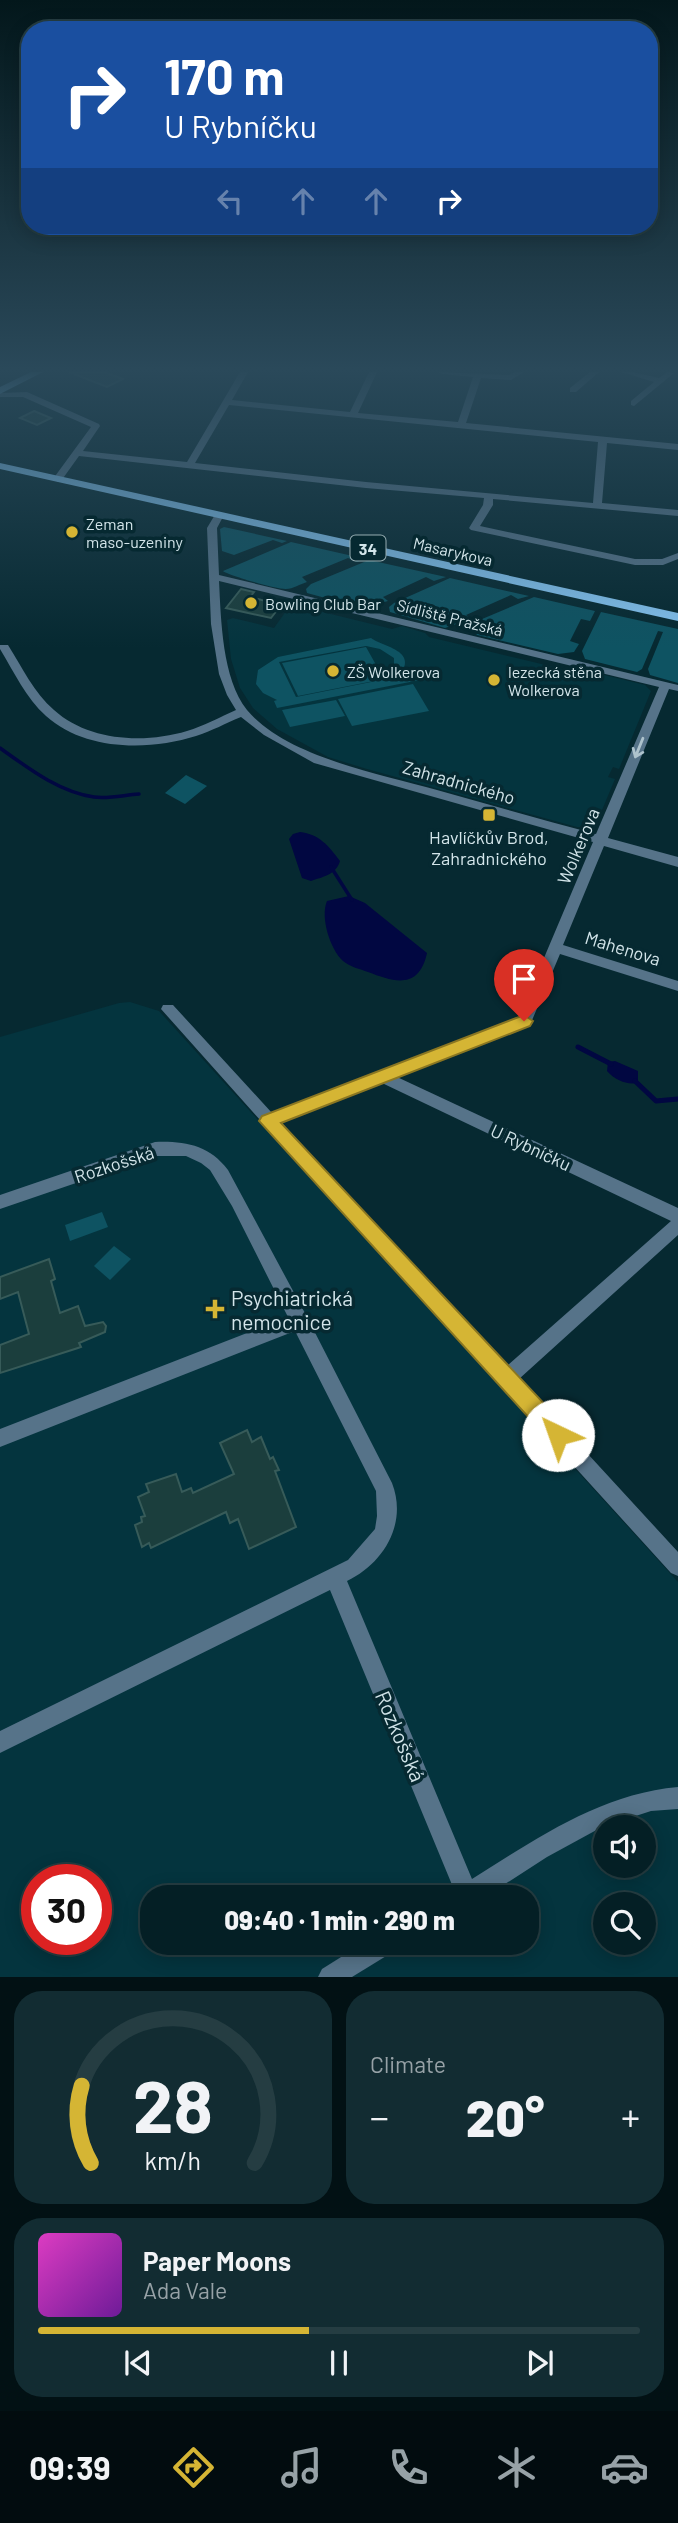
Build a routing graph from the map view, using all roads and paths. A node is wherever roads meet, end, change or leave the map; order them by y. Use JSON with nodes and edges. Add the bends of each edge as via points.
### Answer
{"nodes":[{"id":1,"x":69,"y":464,"type":"edge"},
{"id":2,"x":174,"y":464,"type":"edge"},
{"id":3,"x":601,"y":464,"type":"edge"},
{"id":4,"x":0,"y":466,"type":"edge"},
{"id":5,"x":189,"y":466,"type":"joint"},
{"id":6,"x":58,"y":479,"type":"junction"},
{"id":7,"x":489,"y":497,"type":"junction"},
{"id":8,"x":597,"y":506,"type":"junction"},
{"id":9,"x":678,"y":513,"type":"edge"},
{"id":10,"x":219,"y":515,"type":"junction"},
{"id":11,"x":678,"y":556,"type":"edge"},
{"id":12,"x":214,"y":577,"type":"junction"},
{"id":13,"x":678,"y":617,"type":"edge"},
{"id":14,"x":5,"y":647,"type":"dead end"},
{"id":15,"x":672,"y":687,"type":"edge"},
{"id":16,"x":242,"y":712,"type":"junction"},
{"id":17,"x":601,"y":841,"type":"junction"},
{"id":18,"x":678,"y":862,"type":"edge"},
{"id":19,"x":556,"y":948,"type":"junction"},
{"id":20,"x":678,"y":986,"type":"edge"},
{"id":21,"x":168,"y":1009,"type":"dead end"},
{"id":22,"x":384,"y":1078,"type":"junction"},
{"id":23,"x":268,"y":1121,"type":"junction"},
{"id":24,"x":0,"y":1202,"type":"edge"},
{"id":25,"x":678,"y":1216,"type":"edge"},
{"id":26,"x":678,"y":1225,"type":"edge"},
{"id":27,"x":300,"y":1321,"type":"junction"},
{"id":28,"x":507,"y":1378,"type":"junction"},
{"id":29,"x":0,"y":1438,"type":"edge"},
{"id":30,"x":678,"y":1566,"type":"edge"},
{"id":31,"x":335,"y":1577,"type":"junction"},
{"id":32,"x":0,"y":1742,"type":"edge"},
{"id":33,"x":678,"y":1798,"type":"edge"},
{"id":34,"x":461,"y":1885,"type":"edge"},
{"id":35,"x":485,"y":1885,"type":"edge"},
{"id":36,"x":366,"y":1955,"type":"edge"},
{"id":37,"x":330,"y":1977,"type":"edge"}],
"edges":[{"from":1,"to":6,"type":"street"},
{"from":2,"to":5,"type":"street"},
{"from":3,"to":8,"type":"street"},
{"from":4,"to":6,"type":"main road","number":"34"},
{"from":5,"to":7,"type":"street"},
{"from":6,"to":10,"type":"main road","name":"Masarykova","number":"34"},
{"from":7,"to":8,"type":"street"},
{"from":7,"to":11,"type":"street","via":[[474,528],[635,562],[663,562]]},
{"from":8,"to":9,"type":"street"},
{"from":10,"to":12,"type":"street","name":"Zahradnického","via":[[213,526]]},
{"from":10,"to":13,"type":"main road","name":"Masarykova","number":"34"},
{"from":12,"to":15,"type":"street","name":"Sídliště Pražská"},
{"from":12,"to":16,"type":"street","name":"Zahradnického","via":[[225,671]]},
{"from":14,"to":16,"type":"street","via":[[48,711],[65,724],[100,737],[181,737]]},
{"from":15,"to":17,"type":"street","name":"Wolkerova","one_way":true},
{"from":16,"to":17,"type":"street","name":"Zahradnického","via":[[318,760]]},
{"from":17,"to":18,"type":"street","name":"Zahradnického"},
{"from":17,"to":19,"type":"street","name":"Wolkerova"},
{"from":19,"to":20,"type":"street","name":"Mahenova"},
{"from":19,"to":22,"type":"street","name":"Wolkerova","via":[[524,1021]]},
{"from":21,"to":23,"type":"street"},
{"from":22,"to":23,"type":"street"},
{"from":22,"to":25,"type":"street","name":"U Rybníčku"},
{"from":23,"to":28,"type":"street"},
{"from":24,"to":27,"type":"street","name":"Rozkošská","via":[[155,1149],[197,1151],[222,1170]]},
{"from":26,"to":28,"type":"street"},
{"from":27,"to":29,"type":"street"},
{"from":27,"to":31,"type":"street","name":"Rozkošská","via":[[385,1490],[389,1518],[378,1544],[355,1567]]},
{"from":28,"to":30,"type":"street"},
{"from":31,"to":32,"type":"street","name":"Rozkošská"},
{"from":31,"to":34,"type":"street","name":"Rozkošská"},
{"from":33,"to":35,"type":"street","name":"Rozkošská","via":[[618,1809]]},
{"from":36,"to":37,"type":"street"}]}
